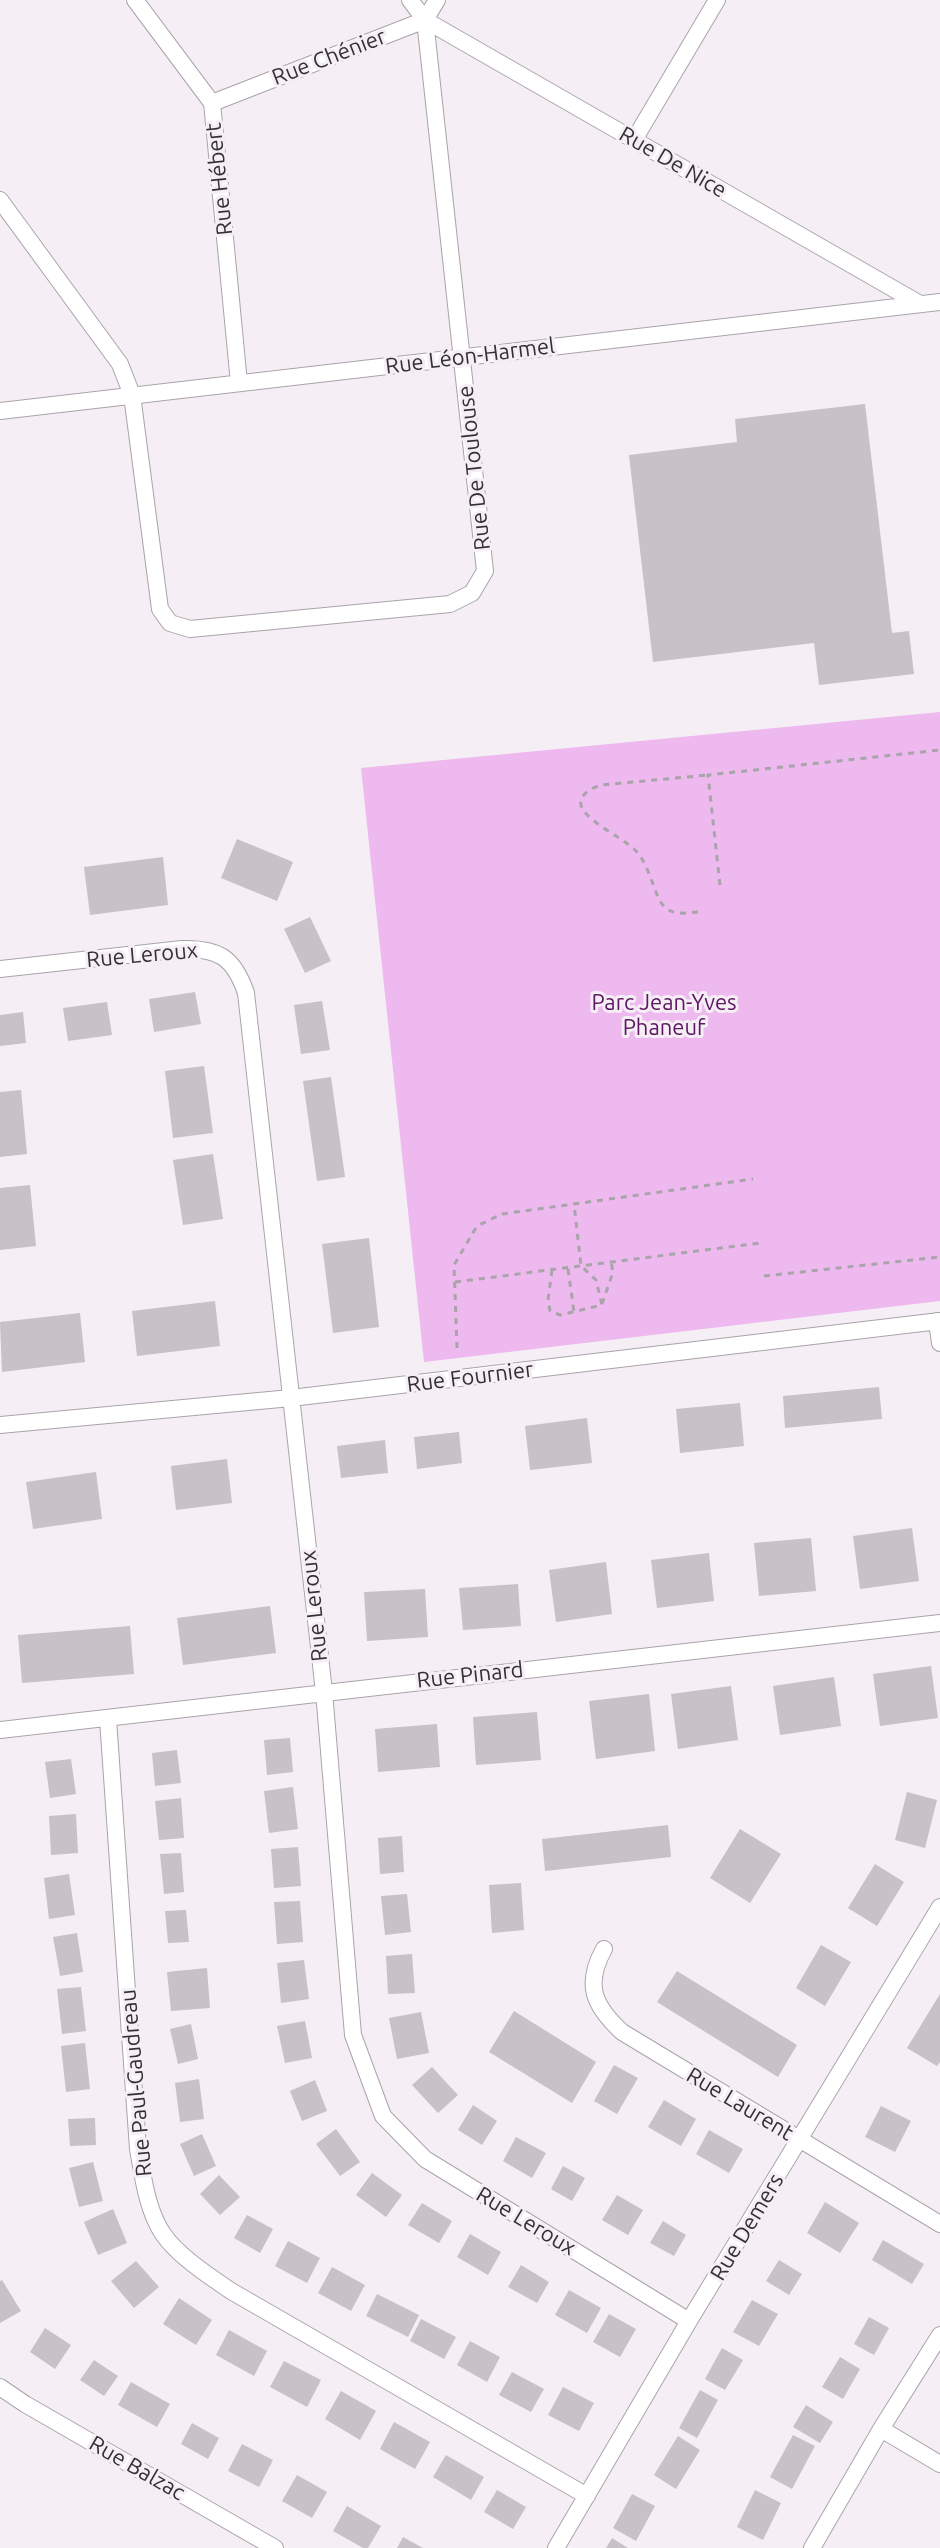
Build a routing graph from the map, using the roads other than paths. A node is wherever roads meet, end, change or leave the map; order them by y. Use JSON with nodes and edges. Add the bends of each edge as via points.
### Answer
{"nodes":[{"id":1,"x":135,"y":0,"type":"edge"},
{"id":2,"x":410,"y":0,"type":"edge"},
{"id":3,"x":437,"y":0,"type":"edge"},
{"id":4,"x":717,"y":0,"type":"edge"},
{"id":5,"x":425,"y":20,"type":"junction"},
{"id":6,"x":212,"y":103,"type":"junction"},
{"id":7,"x":634,"y":140,"type":"junction"},
{"id":8,"x":0,"y":200,"type":"edge"},
{"id":9,"x":940,"y":302,"type":"edge"},
{"id":10,"x":920,"y":304,"type":"junction"},
{"id":11,"x":461,"y":357,"type":"junction"},
{"id":12,"x":239,"y":383,"type":"junction"},
{"id":13,"x":132,"y":395,"type":"junction"},
{"id":14,"x":0,"y":411,"type":"edge"},
{"id":15,"x":0,"y":969,"type":"edge"},
{"id":16,"x":939,"y":1321,"type":"edge"},
{"id":17,"x":940,"y":1343,"type":"edge"},
{"id":18,"x":291,"y":1398,"type":"junction"},
{"id":19,"x":0,"y":1425,"type":"edge"},
{"id":20,"x":940,"y":1623,"type":"edge"},
{"id":21,"x":324,"y":1692,"type":"junction"},
{"id":22,"x":108,"y":1719,"type":"junction"},
{"id":23,"x":0,"y":1730,"type":"edge"},
{"id":24,"x":940,"y":1907,"type":"edge"},
{"id":25,"x":604,"y":1949,"type":"dead end"},
{"id":26,"x":799,"y":2140,"type":"junction"},
{"id":27,"x":940,"y":2224,"type":"edge"},
{"id":28,"x":689,"y":2321,"type":"junction"},
{"id":29,"x":940,"y":2335,"type":"edge"},
{"id":30,"x":0,"y":2387,"type":"edge"},
{"id":31,"x":881,"y":2429,"type":"junction"},
{"id":32,"x":940,"y":2464,"type":"edge"},
{"id":33,"x":587,"y":2496,"type":"junction"},
{"id":34,"x":275,"y":2548,"type":"edge"},
{"id":35,"x":556,"y":2548,"type":"edge"},
{"id":36,"x":812,"y":2548,"type":"edge"}],
"edges":[{"from":1,"to":6,"type":"street","name":"Rue Hébert"},
{"from":2,"to":5,"type":"street"},
{"from":3,"to":5,"type":"street"},
{"from":4,"to":7,"type":"street"},
{"from":5,"to":6,"type":"street","name":"Rue Chénier"},
{"from":5,"to":7,"type":"street","name":"Rue De Nice"},
{"from":5,"to":11,"type":"street","name":"Rue De Toulouse"},
{"from":6,"to":12,"type":"street","name":"Rue Hébert"},
{"from":7,"to":10,"type":"street","name":"Rue De Nice"},
{"from":8,"to":13,"type":"street","name":"Rue De Toulouse","via":[[120,364]]},
{"from":9,"to":10,"type":"street","name":"Rue Léon-Harmel"},
{"from":10,"to":11,"type":"street","name":"Rue Léon-Harmel"},
{"from":11,"to":12,"type":"street","name":"Rue Léon-Harmel"},
{"from":11,"to":13,"type":"street","name":"Rue De Toulouse","via":[[485,571],[472,593],[450,604],[190,629],[170,623],[160,609]]},
{"from":12,"to":13,"type":"street","name":"Rue Léon-Harmel"},
{"from":13,"to":14,"type":"street","name":"Rue Léon-Harmel"},
{"from":15,"to":18,"type":"street","name":"Rue Leroux","via":[[206,948],[227,959],[239,974],[246,993]]},
{"from":16,"to":17,"type":"street"},
{"from":16,"to":18,"type":"street","name":"Rue Fournier"},
{"from":18,"to":19,"type":"street","name":"Rue Fournier"},
{"from":18,"to":21,"type":"street","name":"Rue Leroux"},
{"from":20,"to":21,"type":"street","name":"Rue Pinard"},
{"from":21,"to":22,"type":"street","name":"Rue Pinard"},
{"from":21,"to":28,"type":"street","name":"Rue Leroux","via":[[353,2035],[383,2116],[425,2159]]},
{"from":22,"to":23,"type":"street","name":"Rue Pinard"},
{"from":22,"to":33,"type":"street","name":"Rue Paul-Gaudreau","via":[[138,2149],[147,2195],[163,2234],[231,2291]]},
{"from":24,"to":26,"type":"street","name":"Rue Demers"},
{"from":25,"to":26,"type":"street","name":"Rue Laurent","via":[[592,1986],[606,2017]]},
{"from":26,"to":27,"type":"street","name":"Rue Laurent"},
{"from":26,"to":28,"type":"street","name":"Rue Demers"},
{"from":28,"to":33,"type":"street","name":"Rue Demers"},
{"from":29,"to":31,"type":"street"},
{"from":30,"to":34,"type":"street","name":"Rue Balzac"},
{"from":31,"to":32,"type":"street"},
{"from":31,"to":36,"type":"street"},
{"from":33,"to":35,"type":"street","name":"Rue Demers"}]}
